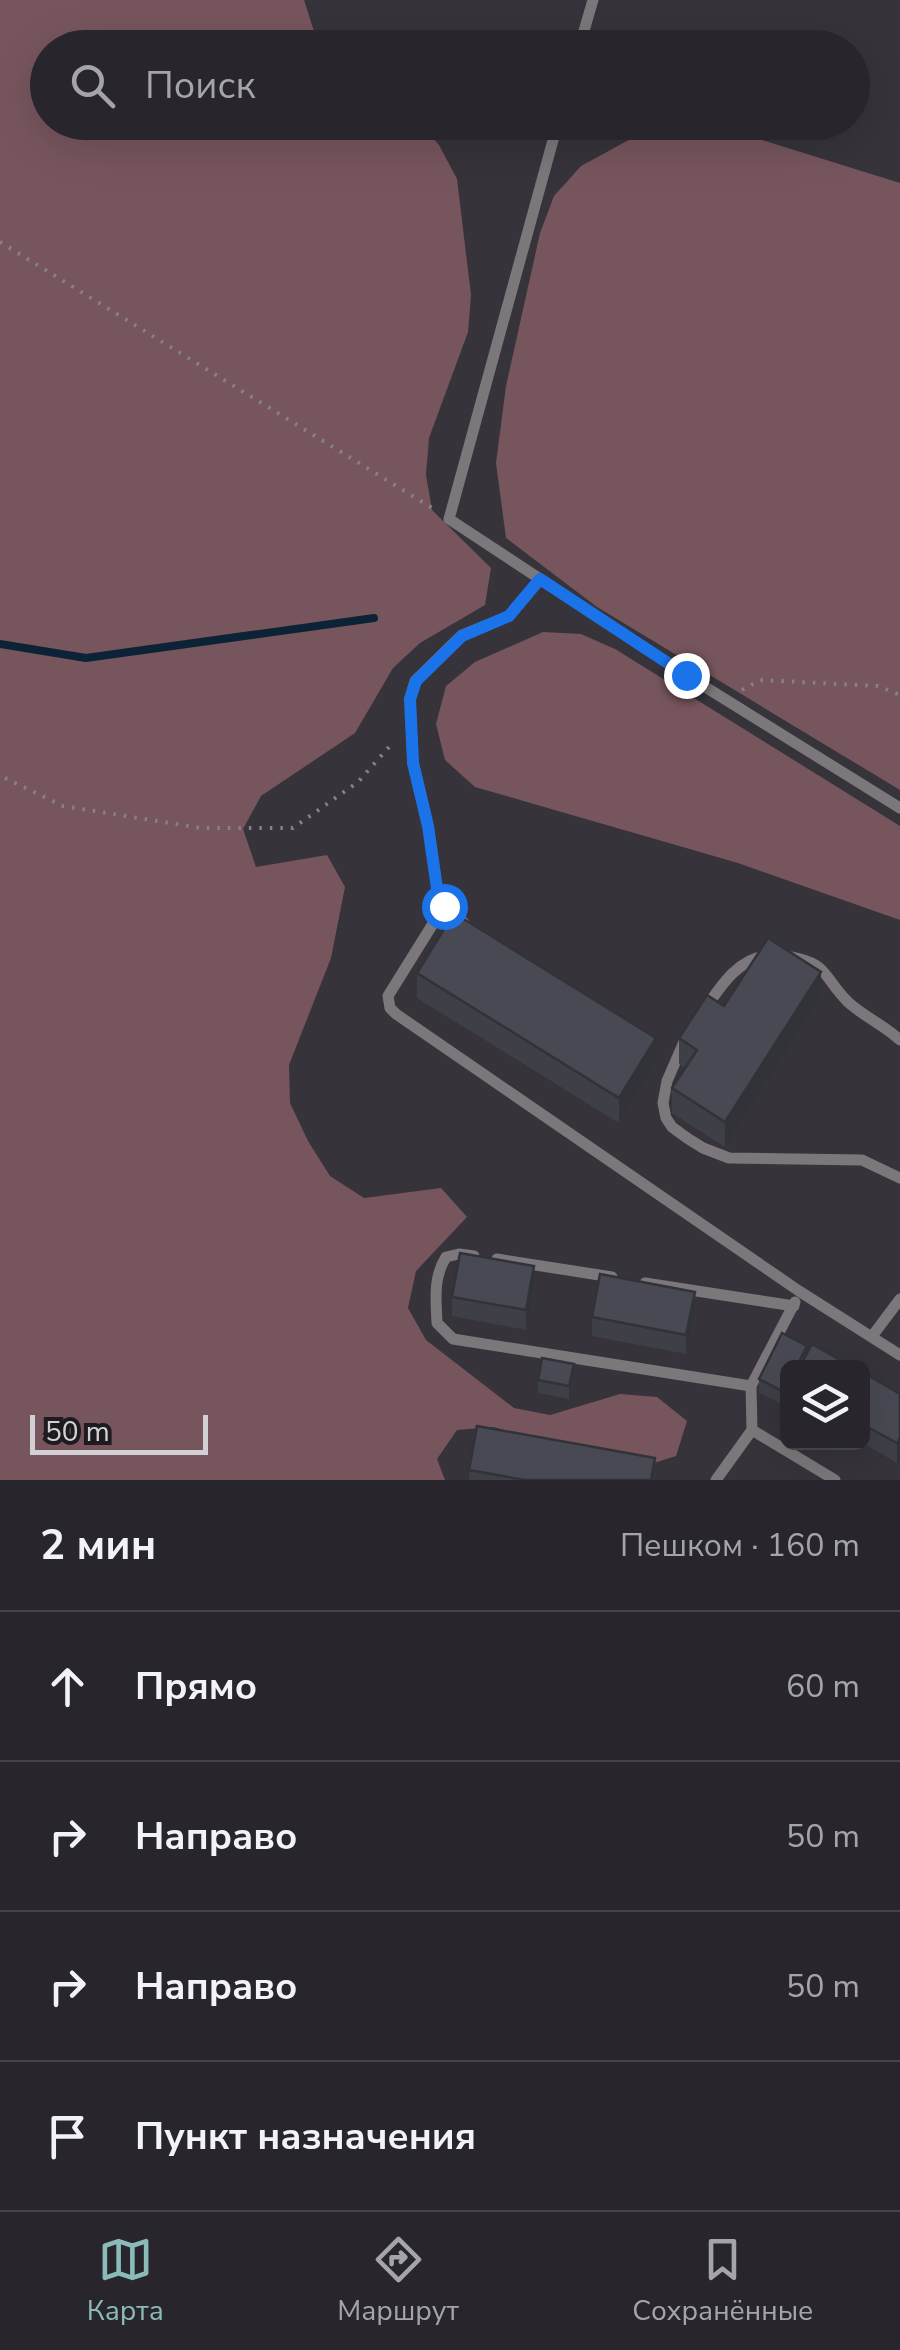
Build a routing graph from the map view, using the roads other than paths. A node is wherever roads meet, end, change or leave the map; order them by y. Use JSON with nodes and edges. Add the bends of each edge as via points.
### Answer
{"nodes":[{"id":1,"x":593,"y":0,"type":"edge"},
{"id":2,"x":584,"y":30,"type":"edge"},
{"id":3,"x":553,"y":140,"type":"edge"},
{"id":4,"x":540,"y":579,"type":"junction"},
{"id":5,"x":900,"y":808,"type":"edge"},
{"id":6,"x":444,"y":906,"type":"junction"},
{"id":7,"x":473,"y":930,"type":"edge"},
{"id":8,"x":702,"y":1014,"type":"edge"},
{"id":9,"x":693,"y":1027,"type":"edge"},
{"id":10,"x":900,"y":1040,"type":"edge"},
{"id":11,"x":900,"y":1178,"type":"edge"},
{"id":12,"x":617,"y":1278,"type":"edge"},
{"id":13,"x":636,"y":1281,"type":"edge"},
{"id":14,"x":798,"y":1291,"type":"junction"},
{"id":15,"x":900,"y":1299,"type":"edge"},
{"id":16,"x":794,"y":1306,"type":"junction"},
{"id":17,"x":873,"y":1336,"type":"junction"},
{"id":18,"x":900,"y":1355,"type":"edge"},
{"id":19,"x":751,"y":1386,"type":"junction"},
{"id":20,"x":752,"y":1430,"type":"junction"},
{"id":21,"x":716,"y":1480,"type":"edge"},
{"id":22,"x":835,"y":1480,"type":"edge"}],
"edges":[{"from":1,"to":2,"type":"lane"},
{"from":3,"to":4,"type":"lane","via":[[449,519]]},
{"from":4,"to":5,"type":"lane"},
{"from":4,"to":6,"type":"lane","via":[[509,616],[462,636],[416,681],[410,699],[413,763]]},
{"from":6,"to":7,"type":"lane"},
{"from":6,"to":14,"type":"lane","via":[[388,996],[390,1008]]},
{"from":8,"to":10,"type":"lane","via":[[748,959],[784,955],[816,964],[849,1003]]},
{"from":9,"to":11,"type":"lane","via":[[663,1104],[672,1127],[687,1138],[728,1158],[862,1160]]},
{"from":12,"to":19,"type":"lane","via":[[446,1257],[436,1280],[437,1323],[453,1340]]},
{"from":13,"to":16,"type":"lane"},
{"from":14,"to":16,"type":"lane"},
{"from":14,"to":17,"type":"lane"},
{"from":15,"to":17,"type":"lane"},
{"from":16,"to":19,"type":"lane"},
{"from":17,"to":18,"type":"lane"},
{"from":19,"to":20,"type":"lane"},
{"from":20,"to":21,"type":"lane"},
{"from":20,"to":22,"type":"lane"}]}
